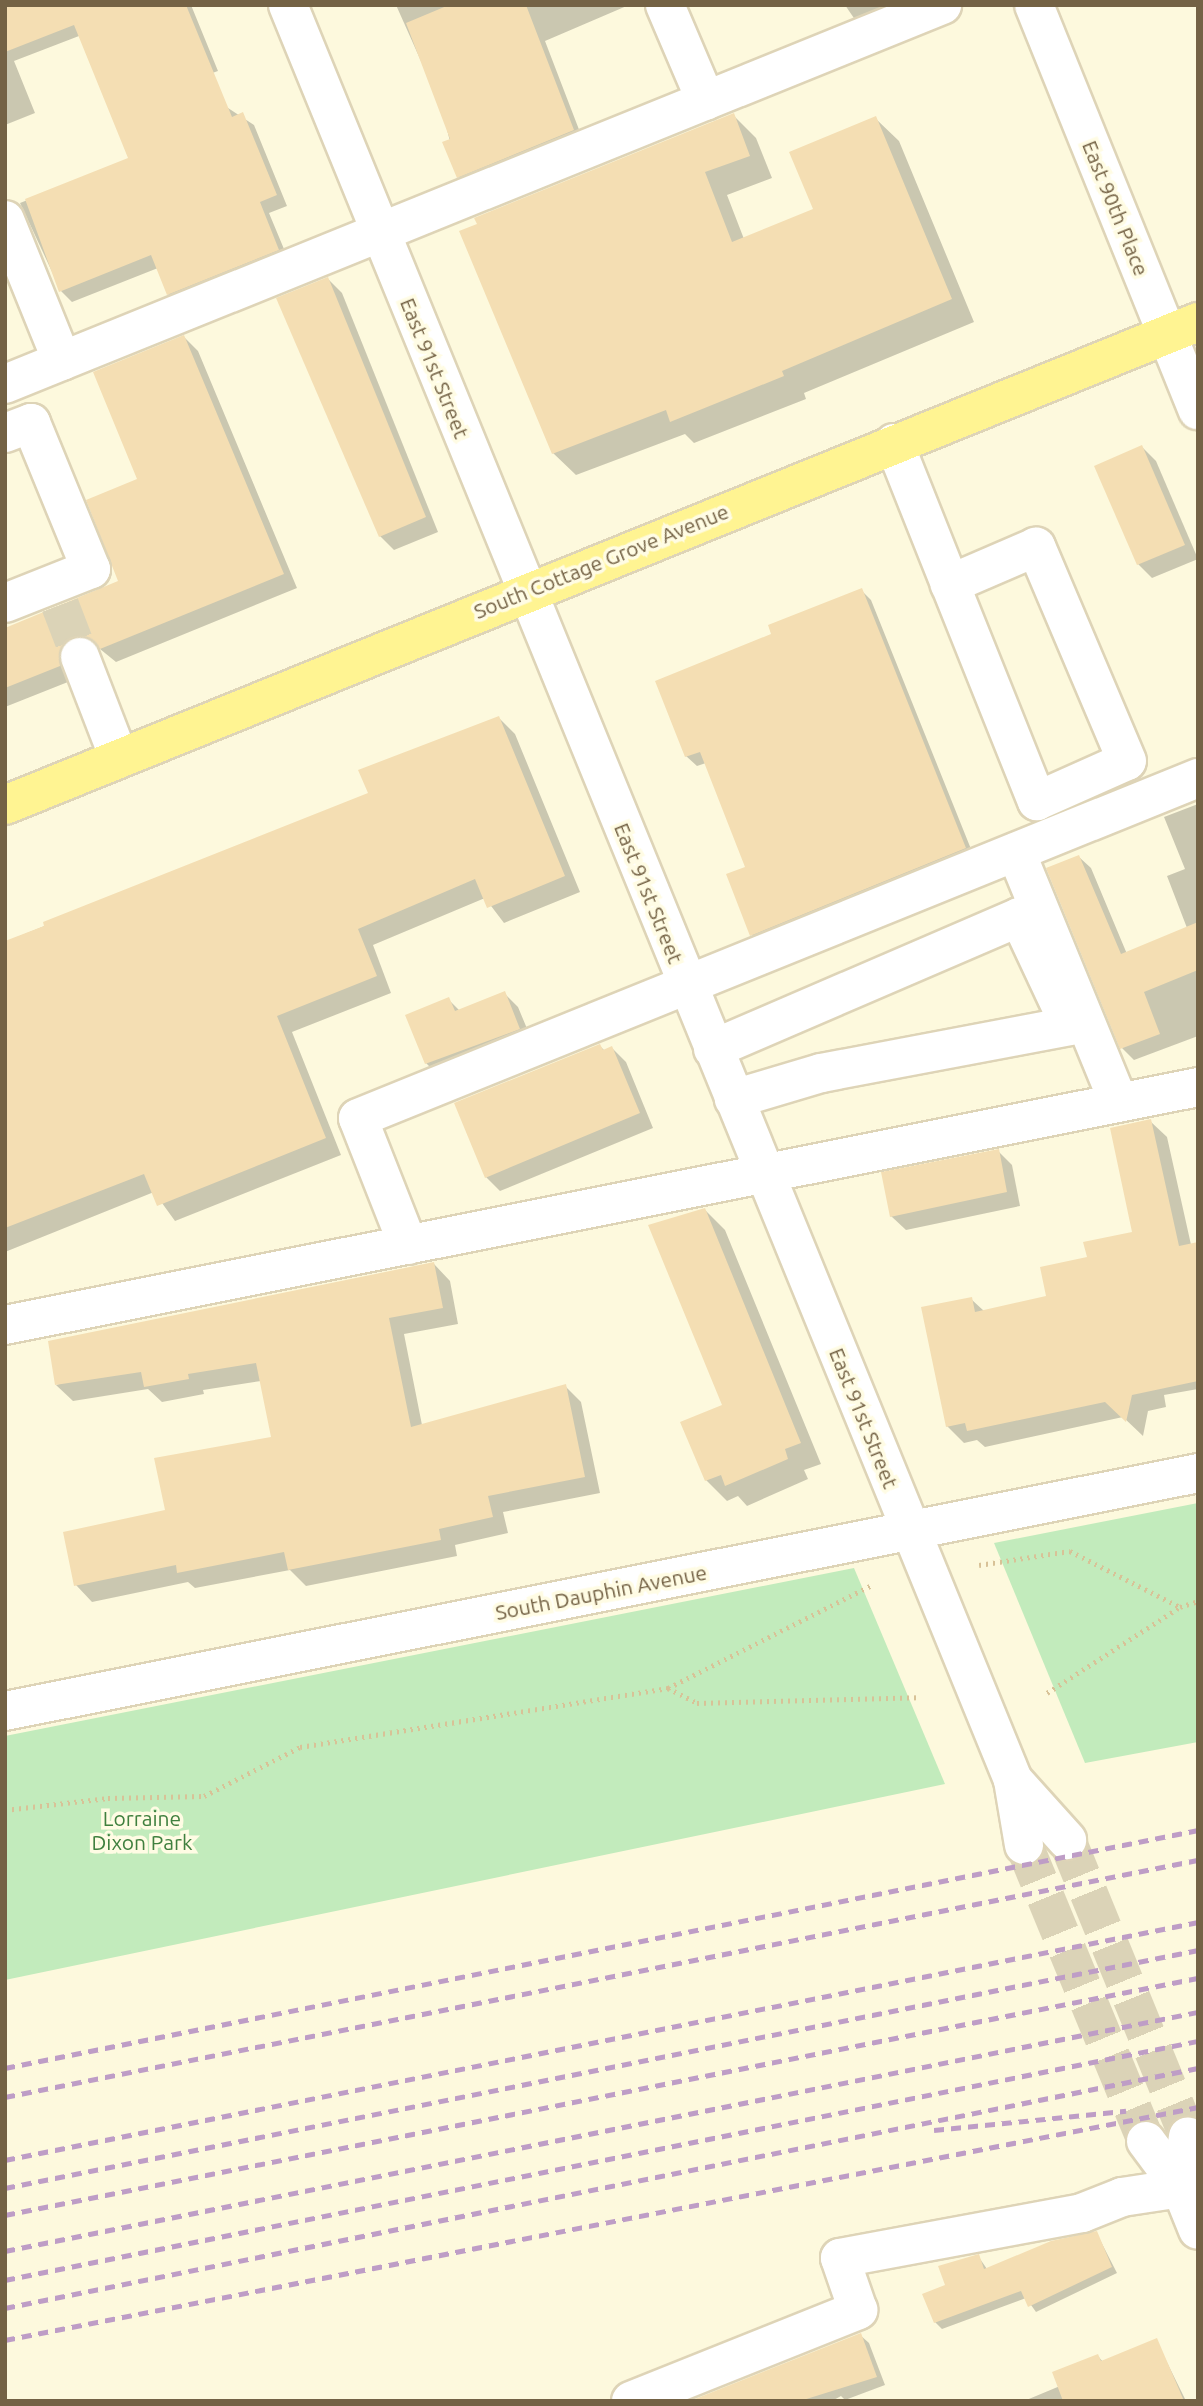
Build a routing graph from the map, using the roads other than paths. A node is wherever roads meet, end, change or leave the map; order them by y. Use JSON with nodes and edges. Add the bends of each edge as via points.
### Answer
{"nodes":[{"id":1,"x":288,"y":5,"type":"edge"},
{"id":2,"x":665,"y":5,"type":"edge"},
{"id":3,"x":943,"y":5,"type":"edge"},
{"id":4,"x":1034,"y":5,"type":"edge"},
{"id":5,"x":706,"y":101,"type":"junction"},
{"id":6,"x":5,"y":220,"type":"edge"},
{"id":7,"x":380,"y":233,"type":"junction"},
{"id":8,"x":1182,"y":328,"type":"edge"},
{"id":9,"x":62,"y":361,"type":"junction"},
{"id":10,"x":5,"y":384,"type":"edge"},
{"id":11,"x":1198,"y":410,"type":"edge"},
{"id":12,"x":5,"y":433,"type":"edge"},
{"id":13,"x":894,"y":443,"type":"junction"},
{"id":14,"x":950,"y":584,"type":"junction"},
{"id":15,"x":526,"y":591,"type":"junction"},
{"id":16,"x":5,"y":603,"type":"edge"},
{"id":17,"x":80,"y":657,"type":"tunnel mouth"},
{"id":18,"x":119,"y":758,"type":"junction"},
{"id":19,"x":1198,"y":779,"type":"edge"},
{"id":20,"x":5,"y":805,"type":"edge"},
{"id":21,"x":1016,"y":852,"type":"junction"},
{"id":22,"x":687,"y":985,"type":"junction"},
{"id":23,"x":713,"y":1049,"type":"junction"},
{"id":24,"x":1198,"y":1087,"type":"edge"},
{"id":25,"x":733,"y":1099,"type":"junction"},
{"id":26,"x":1119,"y":1103,"type":"junction"},
{"id":27,"x":765,"y":1174,"type":"junction"},
{"id":28,"x":408,"y":1245,"type":"junction"},
{"id":29,"x":5,"y":1325,"type":"edge"},
{"id":30,"x":1198,"y":1473,"type":"edge"},
{"id":31,"x":910,"y":1531,"type":"junction"},
{"id":32,"x":5,"y":1711,"type":"edge"},
{"id":33,"x":1013,"y":1780,"type":"junction"},
{"id":34,"x":1067,"y":1840,"type":"tunnel mouth"},
{"id":35,"x":1024,"y":1845,"type":"tunnel mouth"},
{"id":36,"x":1188,"y":2136,"type":"tunnel mouth"},
{"id":37,"x":1146,"y":2141,"type":"tunnel mouth"},
{"id":38,"x":1181,"y":2188,"type":"junction"},
{"id":39,"x":1198,"y":2230,"type":"edge"},
{"id":40,"x":631,"y":2401,"type":"edge"}],
"edges":[{"from":1,"to":7,"type":"street","name":"East 91st Street"},
{"from":2,"to":5,"type":"street"},
{"from":3,"to":5,"type":"street"},
{"from":4,"to":8,"type":"street","name":"East 90th Place"},
{"from":5,"to":7,"type":"street"},
{"from":6,"to":9,"type":"street"},
{"from":7,"to":9,"type":"street"},
{"from":7,"to":15,"type":"street","name":"East 91st Street"},
{"from":8,"to":11,"type":"street","name":"East 90th Place"},
{"from":8,"to":13,"type":"main road","name":"South Cottage Grove Avenue"},
{"from":9,"to":10,"type":"street"},
{"from":12,"to":16,"type":"street","via":[[32,423],[91,569],[56,595]]},
{"from":13,"to":14,"type":"street"},
{"from":13,"to":15,"type":"main road","name":"South Cottage Grove Avenue"},
{"from":14,"to":14,"type":"street","via":[[1037,801],[1127,761],[1036,547]]},
{"from":15,"to":18,"type":"main road","name":"South Cottage Grove Avenue"},
{"from":15,"to":22,"type":"street","name":"East 91st Street"},
{"from":17,"to":18,"type":"street"},
{"from":18,"to":20,"type":"main road","name":"South Cottage Grove Avenue"},
{"from":19,"to":21,"type":"street"},
{"from":21,"to":22,"type":"street"},
{"from":21,"to":26,"type":"street"},
{"from":22,"to":23,"type":"street","name":"East 91st Street"},
{"from":22,"to":28,"type":"street","via":[[358,1118]]},
{"from":23,"to":25,"type":"street","name":"East 91st Street"},
{"from":23,"to":25,"type":"street","via":[[1019,917],[1070,1026],[821,1073]]},
{"from":24,"to":26,"type":"street"},
{"from":25,"to":27,"type":"street","name":"East 91st Street"},
{"from":26,"to":27,"type":"street"},
{"from":27,"to":28,"type":"street"},
{"from":27,"to":31,"type":"street","name":"East 91st Street"},
{"from":28,"to":29,"type":"street"},
{"from":30,"to":31,"type":"street","name":"South Dauphin Avenue"},
{"from":31,"to":32,"type":"street","name":"South Dauphin Avenue"},
{"from":31,"to":33,"type":"street","name":"East 91st Street"},
{"from":33,"to":34,"type":"street","name":"East 91st Street"},
{"from":33,"to":35,"type":"street","name":"East 91st Street"},
{"from":36,"to":38,"type":"street"},
{"from":37,"to":38,"type":"street"},
{"from":38,"to":39,"type":"street"},
{"from":38,"to":40,"type":"street","via":[[1122,2197],[1082,2213],[840,2258],[859,2310]]}]}
